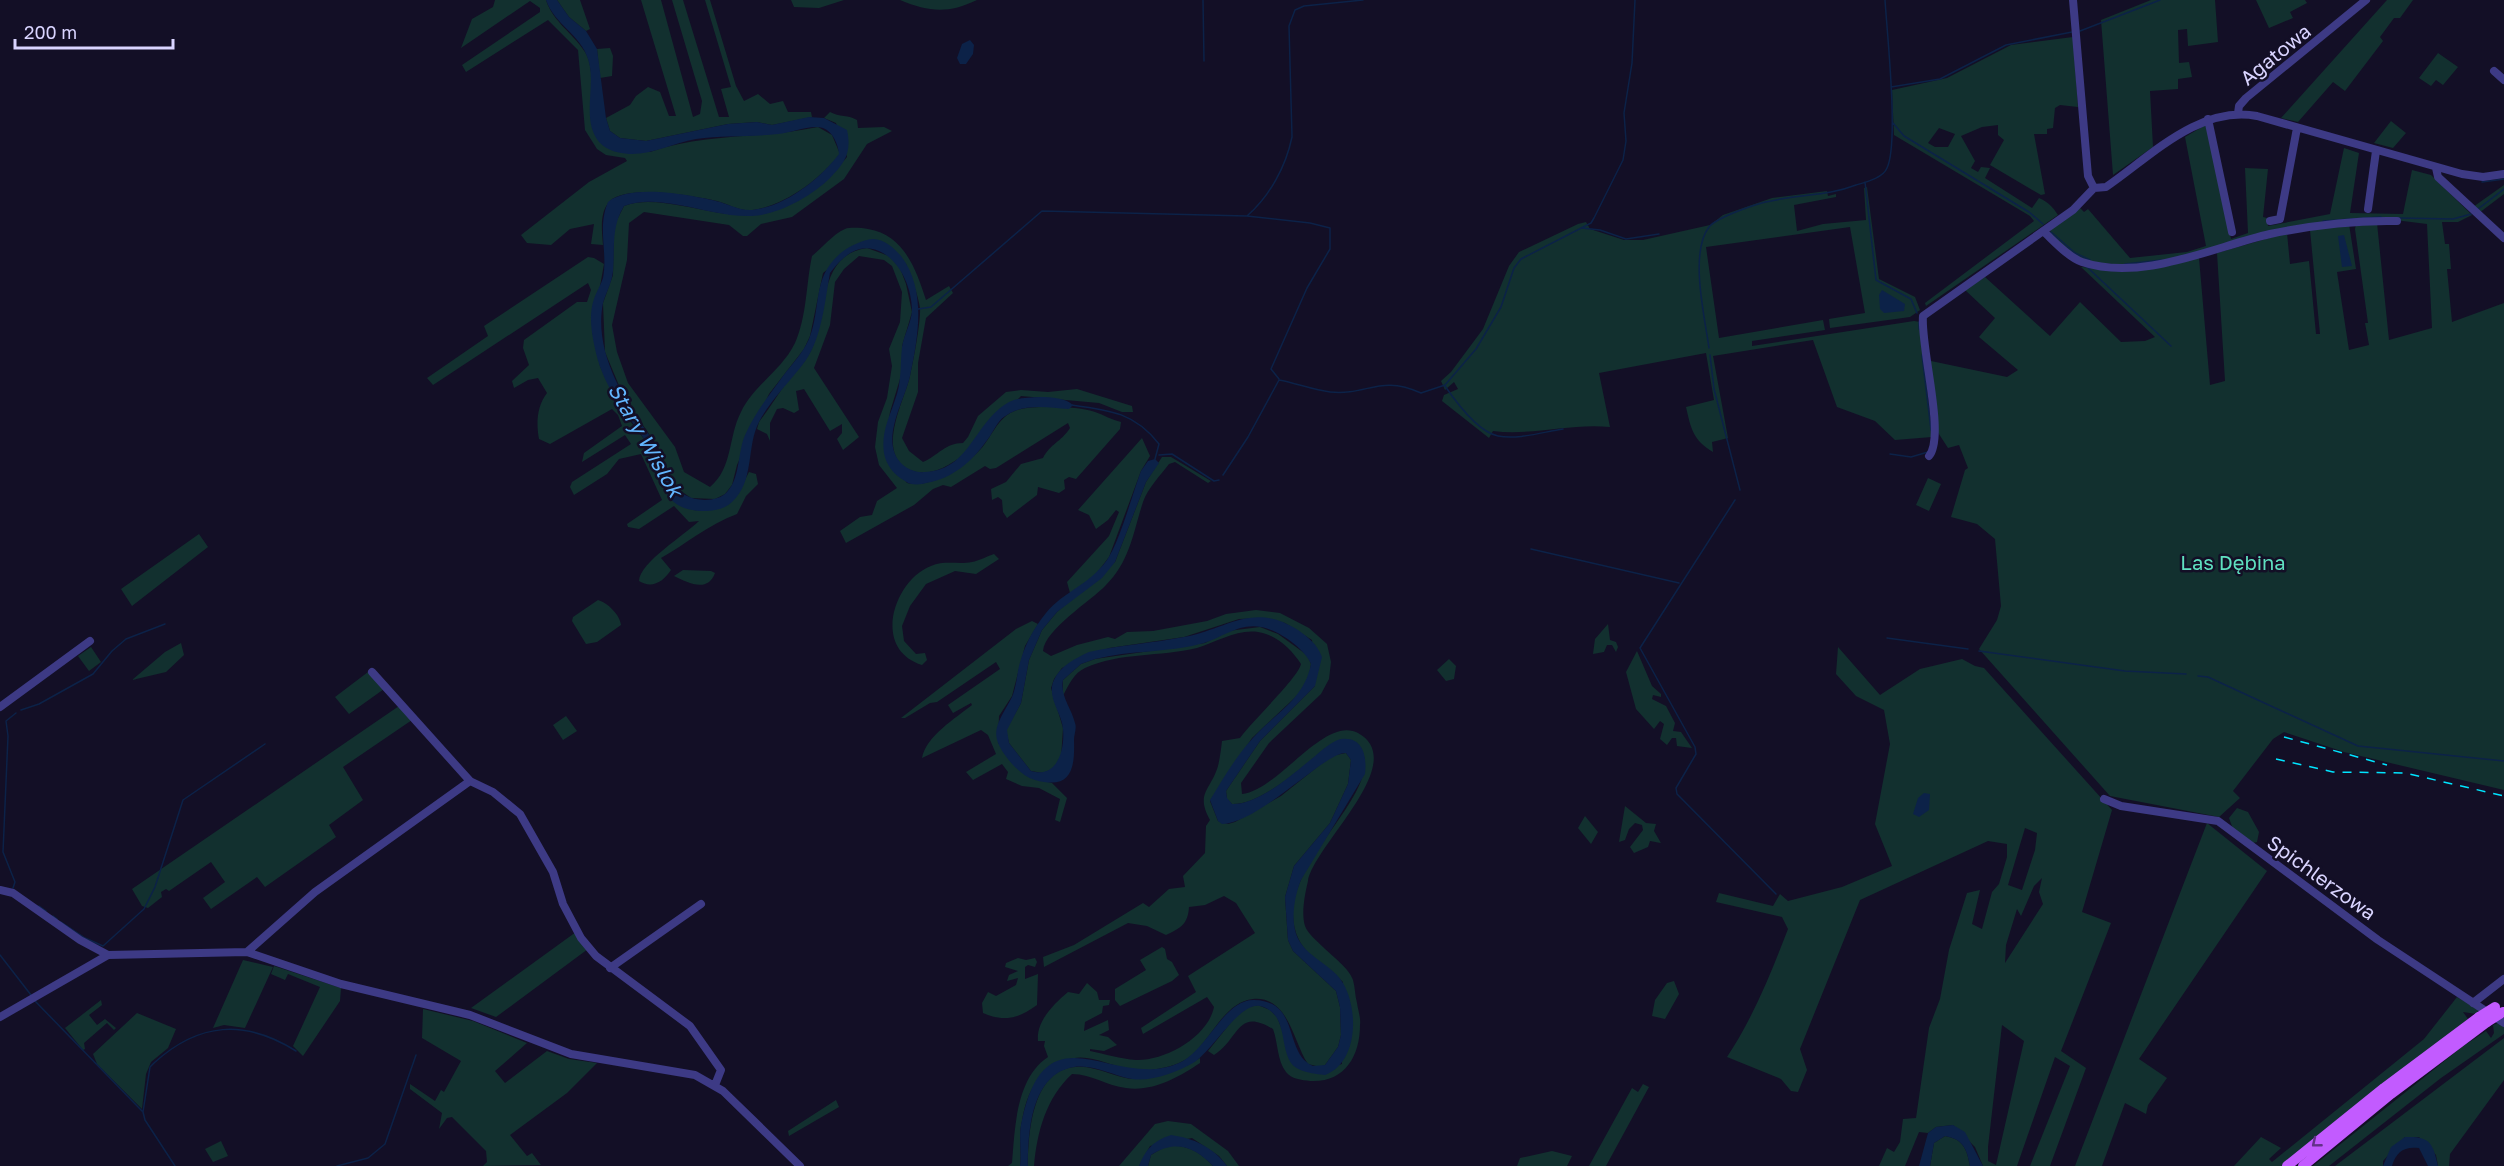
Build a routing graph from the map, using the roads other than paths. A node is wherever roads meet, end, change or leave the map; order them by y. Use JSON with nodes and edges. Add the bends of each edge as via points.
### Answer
{"nodes":[{"id":1,"x":2073,"y":0,"type":"edge"},
{"id":2,"x":2366,"y":0,"type":"edge"},
{"id":3,"x":2494,"y":71,"type":"dead end"},
{"id":4,"x":2504,"y":80,"type":"edge"},
{"id":5,"x":2238,"y":113,"type":"junction"},
{"id":6,"x":2208,"y":119,"type":"junction"},
{"id":7,"x":2297,"y":128,"type":"junction"},
{"id":8,"x":2376,"y":151,"type":"junction"},
{"id":9,"x":2436,"y":168,"type":"junction"},
{"id":10,"x":2504,"y":174,"type":"edge"},
{"id":11,"x":2094,"y":188,"type":"junction"},
{"id":12,"x":2368,"y":209,"type":"dead end"},
{"id":13,"x":2270,"y":221,"type":"dead end"},
{"id":14,"x":2397,"y":221,"type":"dead end"},
{"id":15,"x":2043,"y":231,"type":"junction"},
{"id":16,"x":2232,"y":232,"type":"dead end"},
{"id":17,"x":2502,"y":232,"type":"edge"},
{"id":18,"x":1929,"y":456,"type":"dead end"},
{"id":19,"x":90,"y":641,"type":"dead end"},
{"id":20,"x":372,"y":672,"type":"dead end"},
{"id":21,"x":0,"y":707,"type":"edge"},
{"id":22,"x":470,"y":780,"type":"junction"},
{"id":23,"x":2104,"y":799,"type":"dead end"},
{"id":24,"x":0,"y":890,"type":"edge"},
{"id":25,"x":701,"y":904,"type":"dead end"},
{"id":26,"x":247,"y":952,"type":"junction"},
{"id":27,"x":108,"y":955,"type":"junction"},
{"id":28,"x":610,"y":968,"type":"junction"},
{"id":29,"x":2504,"y":979,"type":"edge"},
{"id":30,"x":2473,"y":1003,"type":"junction"},
{"id":31,"x":2501,"y":1008,"type":"edge"},
{"id":32,"x":0,"y":1017,"type":"edge"},
{"id":33,"x":2483,"y":1020,"type":"junction"},
{"id":34,"x":2504,"y":1023,"type":"edge"},
{"id":35,"x":715,"y":1085,"type":"junction"},
{"id":36,"x":800,"y":1166,"type":"edge"},
{"id":37,"x":2287,"y":1166,"type":"edge"},
{"id":38,"x":2303,"y":1166,"type":"edge"}],
"edges":[{"from":1,"to":11,"type":"street","via":[[2088,176]]},
{"from":2,"to":5,"type":"street","name":"Agatowa","via":[[2246,98]]},
{"from":3,"to":4,"type":"street"},
{"from":5,"to":6,"type":"street"},
{"from":5,"to":7,"type":"street"},
{"from":6,"to":11,"type":"street","via":[[2106,187]]},
{"from":6,"to":16,"type":"street"},
{"from":7,"to":8,"type":"street"},
{"from":7,"to":13,"type":"street","via":[[2280,219]]},
{"from":8,"to":9,"type":"street"},
{"from":8,"to":12,"type":"street"},
{"from":9,"to":10,"type":"street","via":[[2472,176]]},
{"from":9,"to":17,"type":"street","via":[[2438,177]]},
{"from":11,"to":15,"type":"street","via":[[2084,201]]},
{"from":14,"to":15,"type":"street","via":[[2343,221],[2267,235],[2187,260],[2118,267],[2082,262]]},
{"from":15,"to":18,"type":"street","via":[[1923,316],[1935,423],[1935,447]]},
{"from":19,"to":21,"type":"street"},
{"from":20,"to":22,"type":"street"},
{"from":22,"to":26,"type":"street","via":[[315,892]]},
{"from":22,"to":28,"type":"street","via":[[493,792],[520,814],[553,872],[563,904],[581,938]]},
{"from":23,"to":30,"type":"street","name":"Spichlerzowa","via":[[2121,806],[2218,821],[2378,940]]},
{"from":24,"to":27,"type":"street","via":[[14,893],[75,937]]},
{"from":25,"to":28,"type":"street"},
{"from":26,"to":27,"type":"street"},
{"from":26,"to":35,"type":"street","via":[[341,984],[470,1015],[571,1054],[685,1072]]},
{"from":27,"to":32,"type":"street"},
{"from":28,"to":35,"type":"street","via":[[690,1026],[721,1070]]},
{"from":29,"to":30,"type":"street"},
{"from":30,"to":34,"type":"street","name":"Spichlerzowa"},
{"from":31,"to":33,"type":"main road","bridge":true},
{"from":33,"to":37,"type":"main road","one_way":true,"via":[[2384,1088]]},
{"from":33,"to":38,"type":"main road"},
{"from":35,"to":36,"type":"street"}]}
